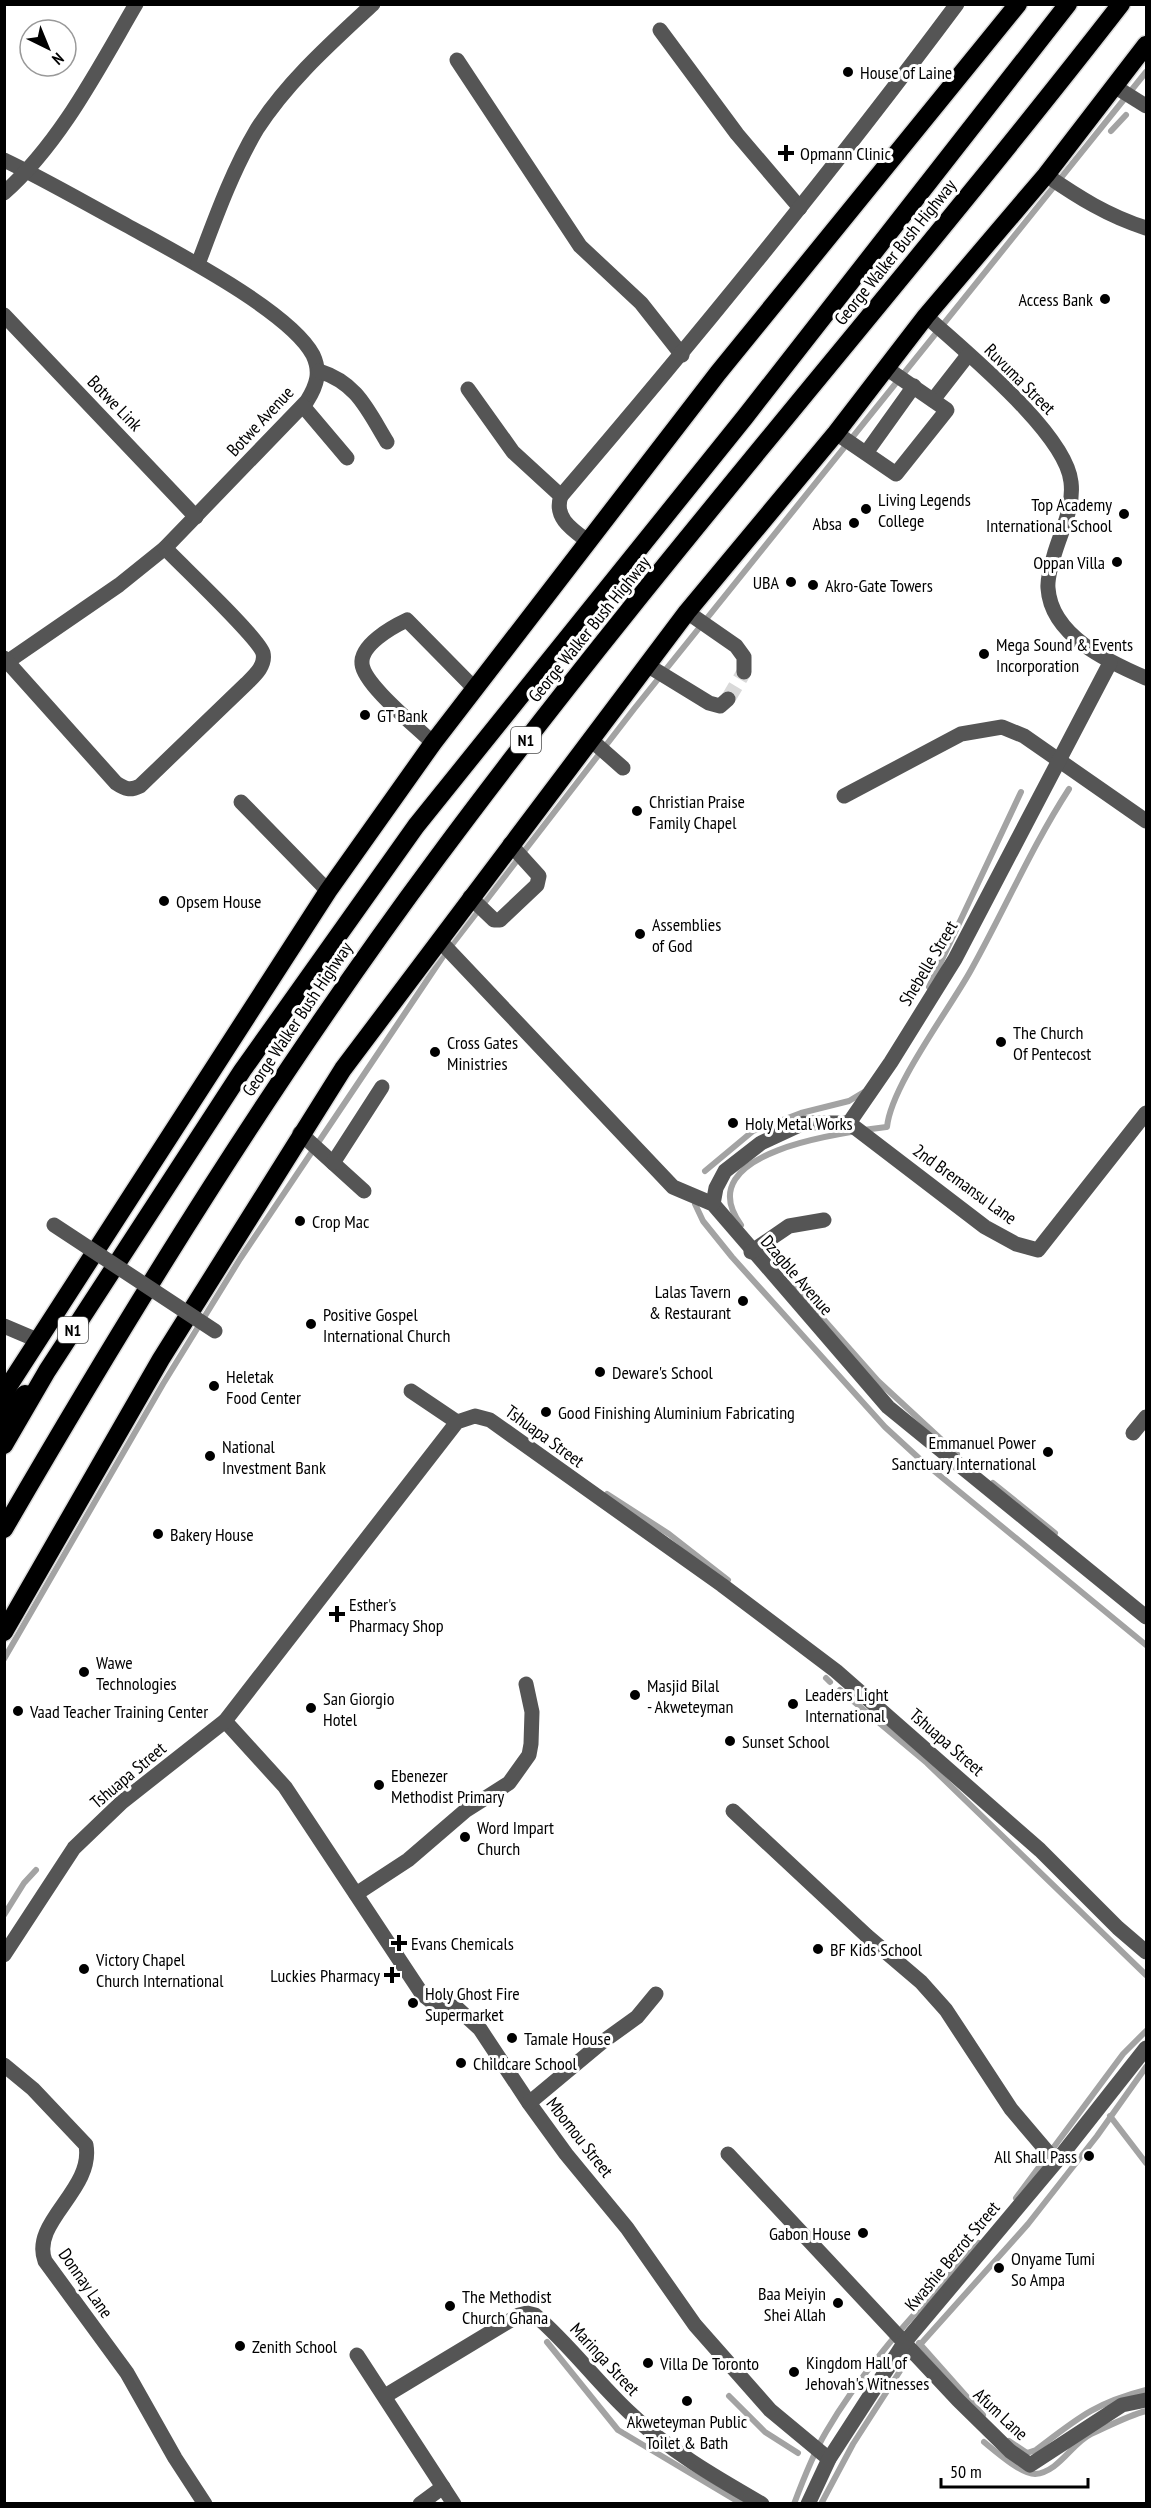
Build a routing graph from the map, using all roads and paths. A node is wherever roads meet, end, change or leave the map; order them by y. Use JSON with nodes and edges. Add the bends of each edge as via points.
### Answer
{"nodes":[{"id":1,"x":136,"y":4,"type":"edge"},
{"id":2,"x":373,"y":4,"type":"edge"},
{"id":3,"x":957,"y":4,"type":"edge"},
{"id":4,"x":1018,"y":4,"type":"edge"},
{"id":5,"x":1068,"y":4,"type":"edge"},
{"id":6,"x":1121,"y":4,"type":"edge"},
{"id":7,"x":660,"y":30,"type":"dead end"},
{"id":8,"x":1146,"y":45,"type":"edge"},
{"id":9,"x":457,"y":60,"type":"dead end"},
{"id":10,"x":1114,"y":86,"type":"junction"},
{"id":11,"x":1146,"y":106,"type":"edge"},
{"id":12,"x":4,"y":160,"type":"edge"},
{"id":13,"x":28,"y":171,"type":"junction"},
{"id":14,"x":1046,"y":175,"type":"junction"},
{"id":15,"x":4,"y":193,"type":"edge"},
{"id":16,"x":800,"y":208,"type":"junction"},
{"id":17,"x":1146,"y":228,"type":"edge"},
{"id":18,"x":198,"y":264,"type":"junction"},
{"id":19,"x":4,"y":315,"type":"edge"},
{"id":20,"x":926,"y":316,"type":"junction"},
{"id":21,"x":682,"y":355,"type":"junction"},
{"id":22,"x":968,"y":355,"type":"junction"},
{"id":23,"x":886,"y":368,"type":"junction"},
{"id":24,"x":319,"y":371,"type":"junction"},
{"id":25,"x":914,"y":386,"type":"junction"},
{"id":26,"x":468,"y":389,"type":"dead end"},
{"id":27,"x":933,"y":400,"type":"junction"},
{"id":28,"x":303,"y":406,"type":"junction"},
{"id":29,"x":836,"y":433,"type":"junction"},
{"id":30,"x":387,"y":442,"type":"dead end"},
{"id":31,"x":866,"y":453,"type":"junction"},
{"id":32,"x":347,"y":458,"type":"dead end"},
{"id":33,"x":561,"y":495,"type":"junction"},
{"id":34,"x":196,"y":517,"type":"junction"},
{"id":35,"x":589,"y":542,"type":"junction"},
{"id":36,"x":165,"y":548,"type":"junction"},
{"id":37,"x":687,"y":612,"type":"junction"},
{"id":38,"x":6,"y":661,"type":"edge"},
{"id":39,"x":1110,"y":663,"type":"junction"},
{"id":40,"x":647,"y":665,"type":"junction"},
{"id":41,"x":744,"y":672,"type":"dead end"},
{"id":42,"x":1146,"y":678,"type":"edge"},
{"id":43,"x":475,"y":689,"type":"junction"},
{"id":44,"x":729,"y":699,"type":"dead end"},
{"id":45,"x":590,"y":739,"type":"junction"},
{"id":46,"x":433,"y":743,"type":"junction"},
{"id":47,"x":1059,"y":761,"type":"junction"},
{"id":48,"x":622,"y":768,"type":"dead end"},
{"id":49,"x":844,"y":796,"type":"dead end"},
{"id":50,"x":241,"y":802,"type":"dead end"},
{"id":51,"x":1146,"y":821,"type":"edge"},
{"id":52,"x":510,"y":844,"type":"junction"},
{"id":53,"x":328,"y":891,"type":"junction"},
{"id":54,"x":470,"y":897,"type":"junction"},
{"id":55,"x":439,"y":940,"type":"junction"},
{"id":56,"x":382,"y":1087,"type":"dead end"},
{"id":57,"x":1146,"y":1113,"type":"edge"},
{"id":58,"x":849,"y":1123,"type":"junction"},
{"id":59,"x":300,"y":1133,"type":"junction"},
{"id":60,"x":333,"y":1163,"type":"junction"},
{"id":61,"x":364,"y":1191,"type":"dead end"},
{"id":62,"x":713,"y":1204,"type":"junction"},
{"id":63,"x":824,"y":1220,"type":"dead end"},
{"id":64,"x":54,"y":1225,"type":"dead end"},
{"id":65,"x":751,"y":1252,"type":"junction"},
{"id":66,"x":4,"y":1326,"type":"edge"},
{"id":67,"x":215,"y":1331,"type":"dead end"},
{"id":68,"x":37,"y":1340,"type":"junction"},
{"id":69,"x":47,"y":1371,"type":"junction"},
{"id":70,"x":411,"y":1390,"type":"dead end"},
{"id":71,"x":4,"y":1393,"type":"edge"},
{"id":72,"x":4,"y":1416,"type":"edge"},
{"id":73,"x":1146,"y":1417,"type":"edge"},
{"id":74,"x":457,"y":1422,"type":"junction"},
{"id":75,"x":1132,"y":1433,"type":"dead end"},
{"id":76,"x":4,"y":1445,"type":"edge"},
{"id":77,"x":4,"y":1529,"type":"edge"},
{"id":78,"x":1146,"y":1617,"type":"edge"},
{"id":79,"x":4,"y":1632,"type":"edge"},
{"id":80,"x":526,"y":1684,"type":"dead end"},
{"id":81,"x":225,"y":1722,"type":"junction"},
{"id":82,"x":734,"y":1811,"type":"dead end"},
{"id":83,"x":356,"y":1894,"type":"junction"},
{"id":84,"x":1146,"y":1952,"type":"edge"},
{"id":85,"x":4,"y":1955,"type":"edge"},
{"id":86,"x":656,"y":1994,"type":"dead end"},
{"id":87,"x":1146,"y":2048,"type":"edge"},
{"id":88,"x":4,"y":2065,"type":"edge"},
{"id":89,"x":529,"y":2103,"type":"junction"},
{"id":90,"x":728,"y":2154,"type":"dead end"},
{"id":91,"x":1056,"y":2162,"type":"junction"},
{"id":92,"x":904,"y":2343,"type":"junction"},
{"id":93,"x":357,"y":2355,"type":"dead end"},
{"id":94,"x":385,"y":2396,"type":"junction"},
{"id":95,"x":1146,"y":2400,"type":"edge"},
{"id":96,"x":829,"y":2459,"type":"junction"},
{"id":97,"x":443,"y":2487,"type":"junction"},
{"id":98,"x":205,"y":2504,"type":"edge"},
{"id":99,"x":420,"y":2504,"type":"edge"},
{"id":100,"x":454,"y":2504,"type":"edge"},
{"id":101,"x":762,"y":2504,"type":"edge"},
{"id":102,"x":808,"y":2504,"type":"edge"}],
"edges":[{"from":1,"to":13,"type":"street","via":[[88,87]]},
{"from":2,"to":18,"type":"street","via":[[287,88],[257,130]]},
{"from":3,"to":16,"type":"street"},
{"from":4,"to":35,"type":"highway","via":[[718,373]]},
{"from":5,"to":69,"type":"highway","name":"George Walker Bush Highway","number":"N1","via":[[745,417],[416,826],[242,1071]]},
{"from":6,"to":77,"type":"highway","name":"George Walker Bush Highway","number":"N1","via":[[531,733],[361,961],[178,1237]]},
{"from":7,"to":16,"type":"street","via":[[737,134]]},
{"from":8,"to":10,"type":"highway"},
{"from":9,"to":21,"type":"street","via":[[580,246],[641,303]]},
{"from":10,"to":11,"type":"street"},
{"from":10,"to":14,"type":"highway"},
{"from":12,"to":13,"type":"street"},
{"from":13,"to":15,"type":"street"},
{"from":13,"to":18,"type":"street"},
{"from":14,"to":17,"type":"street","via":[[1115,218]]},
{"from":14,"to":20,"type":"highway"},
{"from":16,"to":21,"type":"street"},
{"from":18,"to":24,"type":"street","via":[[286,325],[312,353]]},
{"from":19,"to":34,"type":"street","name":"Botwe Link"},
{"from":20,"to":22,"type":"street","name":"Ruvuma Street"},
{"from":20,"to":23,"type":"highway"},
{"from":21,"to":33,"type":"street"},
{"from":22,"to":27,"type":"street"},
{"from":22,"to":39,"type":"street","name":"Ruvuma Street","via":[[1028,410],[1058,450],[1071,481],[1068,515],[1054,553],[1048,588],[1071,635]]},
{"from":23,"to":25,"type":"street"},
{"from":23,"to":29,"type":"highway"},
{"from":24,"to":28,"type":"street","name":"Botwe Avenue","via":[[314,390]]},
{"from":24,"to":30,"type":"street","via":[[340,378],[351,388]]},
{"from":25,"to":27,"type":"street"},
{"from":25,"to":31,"type":"street"},
{"from":26,"to":33,"type":"street","via":[[513,452]]},
{"from":27,"to":31,"type":"street","via":[[947,410],[896,474]]},
{"from":28,"to":32,"type":"street"},
{"from":28,"to":34,"type":"street","name":"Botwe Avenue"},
{"from":29,"to":31,"type":"street"},
{"from":29,"to":37,"type":"highway"},
{"from":33,"to":35,"type":"street","via":[[557,505],[560,516]]},
{"from":34,"to":36,"type":"street","name":"Botwe Avenue"},
{"from":35,"to":43,"type":"highway"},
{"from":36,"to":38,"type":"street","name":"Botwe Avenue","via":[[119,585]]},
{"from":36,"to":38,"type":"street","via":[[249,635],[262,651],[263,661],[259,671],[140,786],[124,788],[116,783]]},
{"from":37,"to":40,"type":"highway"},
{"from":37,"to":41,"type":"street","via":[[736,646],[744,657]]},
{"from":39,"to":42,"type":"street","name":"Ruvuma Street"},
{"from":39,"to":47,"type":"street","name":"Shebelle Street"},
{"from":40,"to":44,"type":"street","via":[[709,703],[720,706]]},
{"from":40,"to":45,"type":"highway"},
{"from":43,"to":46,"type":"highway"},
{"from":43,"to":46,"type":"street","via":[[406,620],[366,650],[362,663],[368,679]]},
{"from":45,"to":48,"type":"street"},
{"from":45,"to":52,"type":"highway"},
{"from":46,"to":53,"type":"highway"},
{"from":47,"to":49,"type":"street","via":[[1024,736],[1002,727],[961,734]]},
{"from":47,"to":51,"type":"street"},
{"from":47,"to":58,"type":"street","name":"Shebelle Street","via":[[956,959]]},
{"from":50,"to":53,"type":"street"},
{"from":52,"to":54,"type":"highway"},
{"from":52,"to":54,"type":"street","via":[[539,876],[537,885],[500,920],[494,920]]},
{"from":53,"to":68,"type":"highway"},
{"from":54,"to":55,"type":"highway"},
{"from":55,"to":59,"type":"highway"},
{"from":55,"to":62,"type":"street","name":"Dzagble Avenue","via":[[673,1187]]},
{"from":56,"to":60,"type":"street"},
{"from":57,"to":58,"type":"street","name":"2nd Bremansu Lane","via":[[1038,1250],[1016,1244],[985,1227]]},
{"from":58,"to":62,"type":"street","via":[[804,1123],[761,1143],[724,1171]]},
{"from":59,"to":60,"type":"street"},
{"from":59,"to":79,"type":"highway","via":[[161,1359]]},
{"from":60,"to":61,"type":"street"},
{"from":62,"to":65,"type":"street","name":"Dzagble Avenue"},
{"from":63,"to":65,"type":"street","via":[[789,1226]]},
{"from":64,"to":67,"type":"street","bridge":true},
{"from":65,"to":78,"type":"street","name":"Dzagble Avenue","via":[[888,1407]]},
{"from":66,"to":68,"type":"street"},
{"from":68,"to":71,"type":"highway"},
{"from":69,"to":72,"type":"highway"},
{"from":69,"to":76,"type":"highway","name":"George Walker Bush Highway","number":"N1"},
{"from":70,"to":74,"type":"street"},
{"from":73,"to":75,"type":"street"},
{"from":74,"to":81,"type":"street","name":"Tshuapa Street"},
{"from":74,"to":84,"type":"street","name":"Tshuapa Street","via":[[475,1416],[490,1420],[836,1671],[1040,1850]]},
{"from":80,"to":83,"type":"street","via":[[532,1712],[531,1744],[529,1755],[509,1783],[465,1810],[408,1860]]},
{"from":81,"to":83,"type":"street","name":"Mbomou Street","via":[[285,1787]]},
{"from":81,"to":85,"type":"street","name":"Tshuapa Street","via":[[122,1802],[74,1848]]},
{"from":82,"to":91,"type":"street","via":[[921,1982],[946,2010],[1011,2109]]},
{"from":83,"to":89,"type":"street","name":"Mbomou Street","via":[[422,1994],[469,2017]]},
{"from":86,"to":89,"type":"street","via":[[637,2017]]},
{"from":87,"to":91,"type":"street","name":"Kwashie Bezrot Street"},
{"from":88,"to":98,"type":"street","name":"Donnay Lane","via":[[33,2089],[86,2145],[85,2166],[78,2186],[45,2234],[40,2249],[45,2260],[127,2373]]},
{"from":89,"to":96,"type":"street","name":"Mbomou Street","via":[[722,2358],[770,2410]]},
{"from":90,"to":92,"type":"street"},
{"from":91,"to":92,"type":"street","name":"Kwashie Bezrot Street"},
{"from":92,"to":95,"type":"street","name":"Afum Lane","via":[[1003,2444],[1030,2465],[1122,2405]]},
{"from":92,"to":96,"type":"street","name":"Kwashie Bezrot Street"},
{"from":93,"to":94,"type":"street"},
{"from":94,"to":97,"type":"street"},
{"from":94,"to":101,"type":"street","name":"Maringa Street","via":[[519,2315],[536,2315],[629,2413],[669,2447]]},
{"from":96,"to":102,"type":"street","name":"Kwashie Bezrot Street"},
{"from":97,"to":99,"type":"street"},
{"from":97,"to":100,"type":"street"}]}
